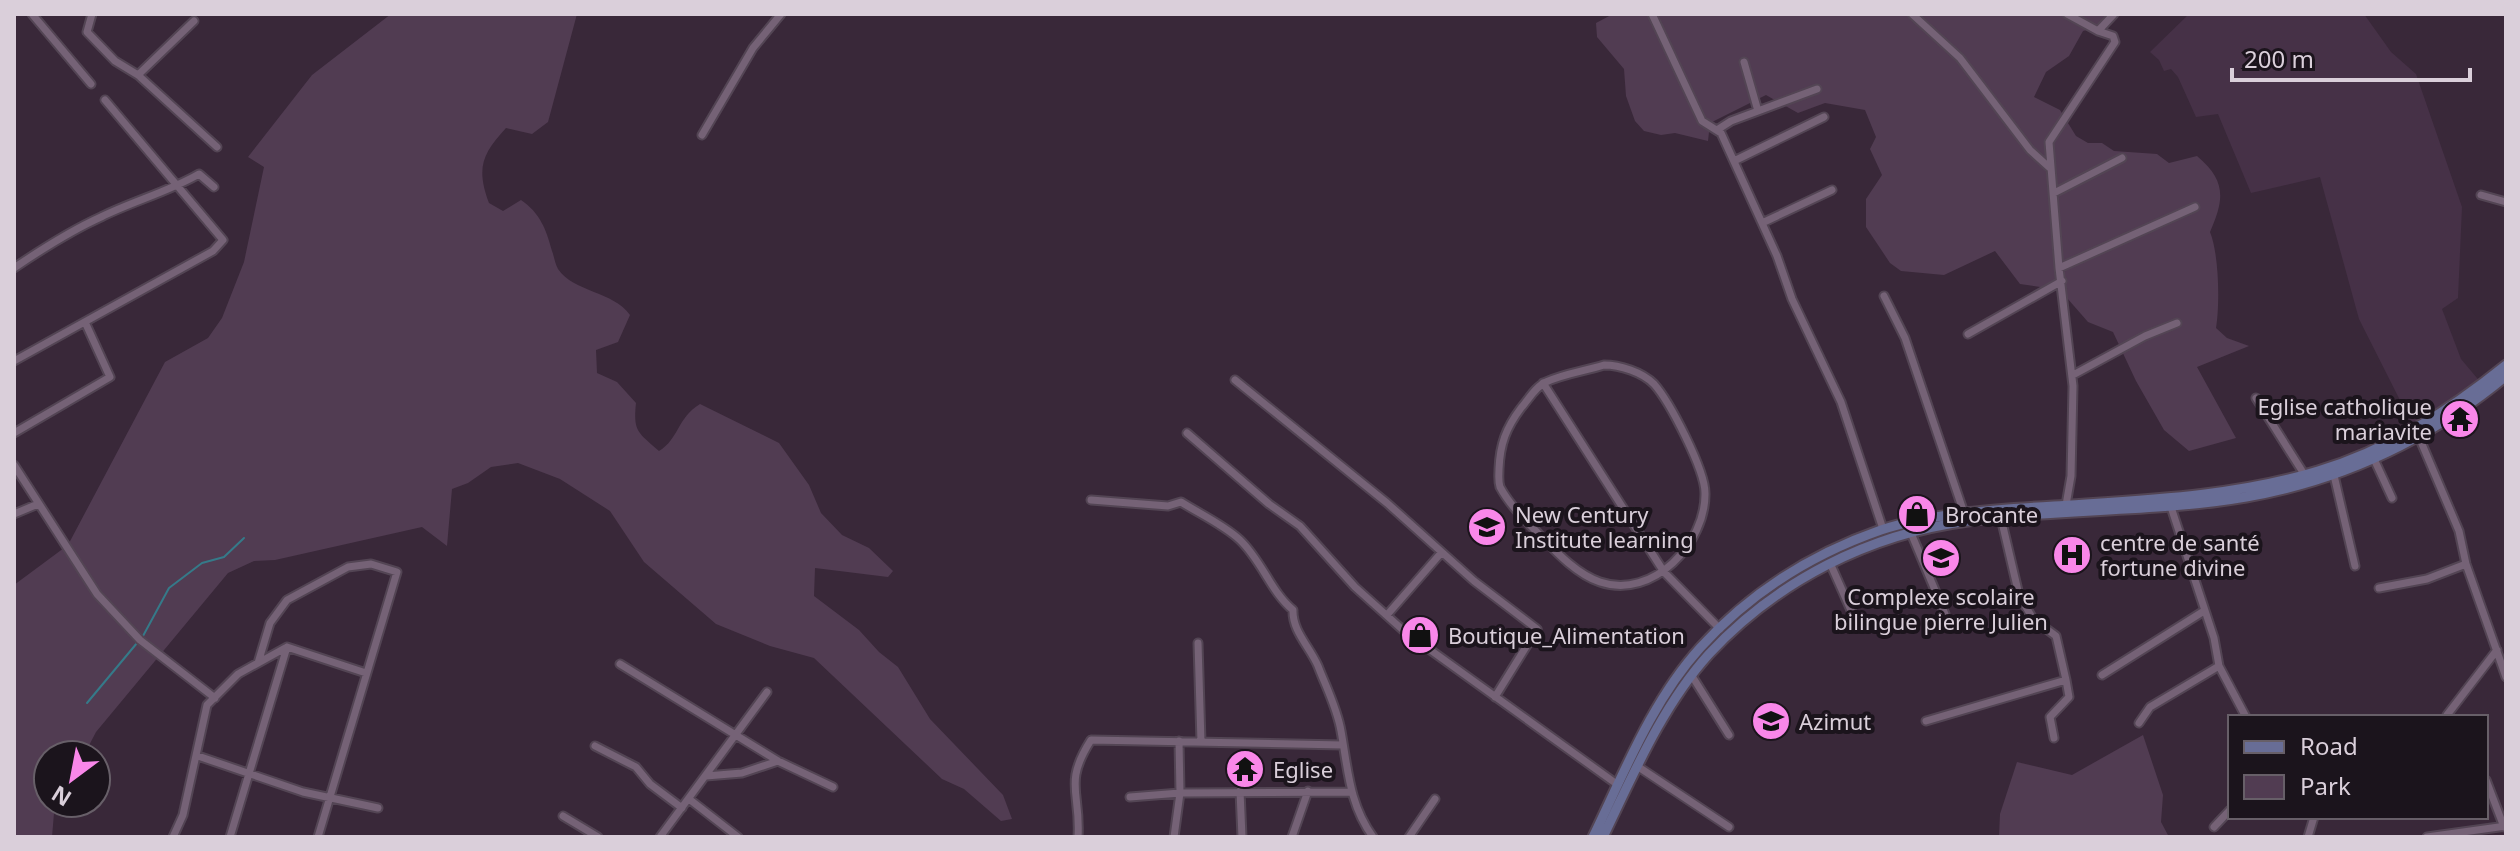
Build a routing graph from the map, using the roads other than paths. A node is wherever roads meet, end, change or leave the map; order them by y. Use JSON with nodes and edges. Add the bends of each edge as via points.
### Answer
{"nodes":[{"id":1,"x":32,"y":14,"type":"edge"},
{"id":2,"x":92,"y":14,"type":"edge"},
{"id":3,"x":781,"y":14,"type":"edge"},
{"id":4,"x":1652,"y":14,"type":"edge"},
{"id":5,"x":1912,"y":14,"type":"edge"},
{"id":6,"x":2067,"y":14,"type":"edge"},
{"id":7,"x":2114,"y":14,"type":"edge"},
{"id":8,"x":194,"y":21,"type":"dead end"},
{"id":9,"x":2098,"y":31,"type":"junction"},
{"id":10,"x":1744,"y":62,"type":"dead end"},
{"id":11,"x":138,"y":75,"type":"junction"},
{"id":12,"x":91,"y":84,"type":"dead end"},
{"id":13,"x":1817,"y":89,"type":"dead end"},
{"id":14,"x":105,"y":100,"type":"dead end"},
{"id":15,"x":1758,"y":111,"type":"junction"},
{"id":16,"x":1824,"y":117,"type":"dead end"},
{"id":17,"x":1717,"y":130,"type":"junction"},
{"id":18,"x":702,"y":135,"type":"dead end"},
{"id":19,"x":217,"y":147,"type":"dead end"},
{"id":20,"x":2122,"y":158,"type":"dead end"},
{"id":21,"x":1734,"y":161,"type":"junction"},
{"id":22,"x":2051,"y":169,"type":"junction"},
{"id":23,"x":177,"y":186,"type":"junction"},
{"id":24,"x":214,"y":187,"type":"dead end"},
{"id":25,"x":1832,"y":190,"type":"dead end"},
{"id":26,"x":2054,"y":193,"type":"junction"},
{"id":27,"x":2481,"y":195,"type":"dead end"},
{"id":28,"x":2506,"y":202,"type":"edge"},
{"id":29,"x":2195,"y":207,"type":"dead end"},
{"id":30,"x":1762,"y":223,"type":"junction"},
{"id":31,"x":14,"y":268,"type":"edge"},
{"id":32,"x":2059,"y":268,"type":"junction"},
{"id":33,"x":2062,"y":281,"type":"junction"},
{"id":34,"x":1884,"y":296,"type":"dead end"},
{"id":35,"x":85,"y":322,"type":"junction"},
{"id":36,"x":2177,"y":323,"type":"dead end"},
{"id":37,"x":1968,"y":334,"type":"dead end"},
{"id":38,"x":14,"y":361,"type":"edge"},
{"id":39,"x":2506,"y":365,"type":"edge"},
{"id":40,"x":2073,"y":375,"type":"junction"},
{"id":41,"x":2506,"y":376,"type":"edge"},
{"id":42,"x":1235,"y":380,"type":"dead end"},
{"id":43,"x":1543,"y":383,"type":"junction"},
{"id":44,"x":2256,"y":398,"type":"dead end"},
{"id":45,"x":14,"y":433,"type":"edge"},
{"id":46,"x":1187,"y":433,"type":"dead end"},
{"id":47,"x":2419,"y":437,"type":"junction"},
{"id":48,"x":2374,"y":459,"type":"junction"},
{"id":49,"x":14,"y":465,"type":"edge"},
{"id":50,"x":2333,"y":471,"type":"junction"},
{"id":51,"x":2304,"y":474,"type":"junction"},
{"id":52,"x":2392,"y":498,"type":"dead end"},
{"id":53,"x":1091,"y":500,"type":"dead end"},
{"id":54,"x":38,"y":504,"type":"junction"},
{"id":55,"x":2066,"y":505,"type":"junction"},
{"id":56,"x":2171,"y":507,"type":"junction"},
{"id":57,"x":1964,"y":513,"type":"junction"},
{"id":58,"x":14,"y":514,"type":"edge"},
{"id":59,"x":2001,"y":518,"type":"junction"},
{"id":60,"x":1883,"y":529,"type":"junction"},
{"id":61,"x":1911,"y":533,"type":"junction"},
{"id":62,"x":1441,"y":553,"type":"junction"},
{"id":63,"x":1830,"y":563,"type":"junction"},
{"id":64,"x":2466,"y":564,"type":"junction"},
{"id":65,"x":2355,"y":566,"type":"dead end"},
{"id":66,"x":1664,"y":572,"type":"junction"},
{"id":67,"x":2379,"y":588,"type":"dead end"},
{"id":68,"x":2204,"y":611,"type":"junction"},
{"id":69,"x":1945,"y":614,"type":"dead end"},
{"id":70,"x":1387,"y":615,"type":"junction"},
{"id":71,"x":1858,"y":626,"type":"dead end"},
{"id":72,"x":1720,"y":629,"type":"junction"},
{"id":73,"x":1198,"y":643,"type":"dead end"},
{"id":74,"x":287,"y":647,"type":"junction"},
{"id":75,"x":2497,"y":650,"type":"junction"},
{"id":76,"x":258,"y":663,"type":"junction"},
{"id":77,"x":620,"y":664,"type":"dead end"},
{"id":78,"x":2219,"y":666,"type":"junction"},
{"id":79,"x":366,"y":673,"type":"junction"},
{"id":80,"x":2102,"y":675,"type":"dead end"},
{"id":81,"x":1692,"y":676,"type":"junction"},
{"id":82,"x":2506,"y":677,"type":"edge"},
{"id":83,"x":2066,"y":680,"type":"junction"},
{"id":84,"x":767,"y":692,"type":"dead end"},
{"id":85,"x":1495,"y":697,"type":"junction"},
{"id":86,"x":215,"y":698,"type":"junction"},
{"id":87,"x":2245,"y":715,"type":"edge"},
{"id":88,"x":2447,"y":715,"type":"dead end"},
{"id":89,"x":1926,"y":721,"type":"dead end"},
{"id":90,"x":2139,"y":723,"type":"dead end"},
{"id":91,"x":735,"y":735,"type":"junction"},
{"id":92,"x":1729,"y":735,"type":"dead end"},
{"id":93,"x":2054,"y":738,"type":"dead end"},
{"id":94,"x":1179,"y":741,"type":"junction"},
{"id":95,"x":1201,"y":742,"type":"junction"},
{"id":96,"x":1343,"y":745,"type":"junction"},
{"id":97,"x":595,"y":746,"type":"dead end"},
{"id":98,"x":198,"y":756,"type":"junction"},
{"id":99,"x":778,"y":761,"type":"junction"},
{"id":100,"x":1637,"y":766,"type":"junction"},
{"id":101,"x":249,"y":775,"type":"junction"},
{"id":102,"x":706,"y":776,"type":"junction"},
{"id":103,"x":1618,"y":785,"type":"junction"},
{"id":104,"x":2488,"y":785,"type":"edge"},
{"id":105,"x":833,"y":787,"type":"dead end"},
{"id":106,"x":1240,"y":791,"type":"junction"},
{"id":107,"x":1308,"y":791,"type":"junction"},
{"id":108,"x":1351,"y":792,"type":"junction"},
{"id":109,"x":1180,"y":793,"type":"junction"},
{"id":110,"x":1130,"y":797,"type":"dead end"},
{"id":111,"x":329,"y":798,"type":"junction"},
{"id":112,"x":689,"y":799,"type":"junction"},
{"id":113,"x":1435,"y":799,"type":"dead end"},
{"id":114,"x":378,"y":808,"type":"dead end"},
{"id":115,"x":682,"y":808,"type":"junction"},
{"id":116,"x":2228,"y":812,"type":"edge"},
{"id":117,"x":563,"y":816,"type":"dead end"},
{"id":118,"x":1729,"y":827,"type":"dead end"},
{"id":119,"x":2214,"y":827,"type":"dead end"},
{"id":120,"x":2505,"y":827,"type":"edge"},
{"id":121,"x":173,"y":837,"type":"edge"},
{"id":122,"x":230,"y":837,"type":"edge"},
{"id":123,"x":318,"y":837,"type":"edge"},
{"id":124,"x":598,"y":837,"type":"edge"},
{"id":125,"x":660,"y":837,"type":"edge"},
{"id":126,"x":738,"y":837,"type":"edge"},
{"id":127,"x":1078,"y":837,"type":"edge"},
{"id":128,"x":1174,"y":837,"type":"edge"},
{"id":129,"x":1242,"y":837,"type":"edge"},
{"id":130,"x":1292,"y":837,"type":"edge"},
{"id":131,"x":1373,"y":837,"type":"edge"},
{"id":132,"x":1409,"y":837,"type":"edge"},
{"id":133,"x":1593,"y":837,"type":"edge"},
{"id":134,"x":1603,"y":837,"type":"edge"},
{"id":135,"x":2427,"y":837,"type":"edge"}],
"edges":[{"from":1,"to":12,"type":"street"},
{"from":2,"to":11,"type":"street","via":[[87,32],[115,61]]},
{"from":3,"to":18,"type":"street","via":[[753,48]]},
{"from":4,"to":17,"type":"street","via":[[1702,121]]},
{"from":5,"to":22,"type":"street","via":[[1960,58],[2030,150]]},
{"from":6,"to":9,"type":"street"},
{"from":7,"to":9,"type":"street"},
{"from":8,"to":11,"type":"street"},
{"from":9,"to":22,"type":"street","via":[[2115,42],[2051,137]]},
{"from":10,"to":15,"type":"street"},
{"from":11,"to":19,"type":"street"},
{"from":13,"to":15,"type":"street"},
{"from":14,"to":23,"type":"street"},
{"from":15,"to":17,"type":"street"},
{"from":16,"to":21,"type":"street"},
{"from":17,"to":21,"type":"street"},
{"from":20,"to":26,"type":"street"},
{"from":21,"to":30,"type":"street"},
{"from":22,"to":26,"type":"street"},
{"from":23,"to":24,"type":"street","via":[[199,174]]},
{"from":23,"to":31,"type":"street","via":[[103,216]]},
{"from":23,"to":35,"type":"street","via":[[223,240],[213,251]]},
{"from":25,"to":30,"type":"street"},
{"from":26,"to":32,"type":"street"},
{"from":27,"to":28,"type":"street"},
{"from":29,"to":32,"type":"street"},
{"from":30,"to":60,"type":"street","via":[[1841,402]]},
{"from":32,"to":33,"type":"street"},
{"from":33,"to":37,"type":"street"},
{"from":33,"to":40,"type":"street"},
{"from":34,"to":57,"type":"street","via":[[1905,338]]},
{"from":35,"to":38,"type":"street"},
{"from":35,"to":45,"type":"street","via":[[110,377]]},
{"from":36,"to":40,"type":"street"},
{"from":39,"to":50,"type":"main road","via":[[2415,430]]},
{"from":40,"to":55,"type":"street"},
{"from":41,"to":47,"type":"main road"},
{"from":42,"to":62,"type":"street"},
{"from":43,"to":66,"type":"street"},
{"from":43,"to":66,"type":"street","via":[[1506,430],[1499,484],[1551,546],[1600,582],[1639,582]]},
{"from":43,"to":66,"type":"street","via":[[1615,365],[1653,384],[1671,409],[1706,490],[1687,547]]},
{"from":44,"to":51,"type":"street"},
{"from":46,"to":70,"type":"street","via":[[1300,526]]},
{"from":47,"to":48,"type":"main road"},
{"from":47,"to":64,"type":"street","via":[[2459,531]]},
{"from":48,"to":50,"type":"main road"},
{"from":48,"to":52,"type":"street"},
{"from":49,"to":54,"type":"street"},
{"from":50,"to":51,"type":"main road"},
{"from":50,"to":56,"type":"main road","via":[[2245,497]]},
{"from":50,"to":65,"type":"street"},
{"from":51,"to":55,"type":"main road","via":[[2243,488]]},
{"from":53,"to":96,"type":"street","via":[[1168,506],[1181,502],[1239,538],[1293,610],[1292,622],[1313,655]]},
{"from":54,"to":58,"type":"street"},
{"from":54,"to":86,"type":"street","via":[[97,594],[140,640]]},
{"from":55,"to":57,"type":"main road"},
{"from":56,"to":59,"type":"main road"},
{"from":56,"to":68,"type":"street"},
{"from":57,"to":60,"type":"main road"},
{"from":59,"to":61,"type":"main road"},
{"from":59,"to":83,"type":"street","via":[[2019,595],[2033,619],[2056,636]]},
{"from":60,"to":72,"type":"main road","via":[[1787,575]]},
{"from":61,"to":63,"type":"main road"},
{"from":61,"to":69,"type":"street"},
{"from":62,"to":70,"type":"street"},
{"from":62,"to":85,"type":"street","via":[[1537,629]]},
{"from":63,"to":71,"type":"street"},
{"from":63,"to":81,"type":"main road","via":[[1766,601]]},
{"from":64,"to":67,"type":"street","via":[[2427,579]]},
{"from":64,"to":75,"type":"street"},
{"from":66,"to":72,"type":"street"},
{"from":68,"to":78,"type":"street"},
{"from":68,"to":80,"type":"street"},
{"from":70,"to":85,"type":"street"},
{"from":72,"to":103,"type":"main road","via":[[1672,683]]},
{"from":73,"to":95,"type":"street"},
{"from":74,"to":76,"type":"street"},
{"from":74,"to":79,"type":"street"},
{"from":74,"to":101,"type":"street"},
{"from":75,"to":82,"type":"street"},
{"from":75,"to":88,"type":"street"},
{"from":76,"to":79,"type":"street","via":[[270,623],[287,600],[348,567],[371,564],[397,572]]},
{"from":76,"to":86,"type":"street","via":[[238,674]]},
{"from":77,"to":91,"type":"street"},
{"from":78,"to":87,"type":"street"},
{"from":78,"to":90,"type":"street","via":[[2150,707]]},
{"from":79,"to":111,"type":"street"},
{"from":81,"to":92,"type":"street"},
{"from":81,"to":100,"type":"main road"},
{"from":83,"to":89,"type":"street"},
{"from":83,"to":93,"type":"street","via":[[2069,697],[2050,717]]},
{"from":84,"to":91,"type":"street"},
{"from":85,"to":103,"type":"street"},
{"from":86,"to":98,"type":"street","via":[[207,705]]},
{"from":91,"to":99,"type":"street"},
{"from":91,"to":102,"type":"street"},
{"from":94,"to":95,"type":"street"},
{"from":94,"to":109,"type":"street"},
{"from":94,"to":127,"type":"street","via":[[1091,740],[1074,778]]},
{"from":95,"to":96,"type":"street"},
{"from":96,"to":108,"type":"street"},
{"from":97,"to":115,"type":"street","via":[[636,767]]},
{"from":98,"to":101,"type":"street"},
{"from":98,"to":121,"type":"street"},
{"from":99,"to":102,"type":"street","via":[[742,773]]},
{"from":99,"to":105,"type":"street"},
{"from":100,"to":118,"type":"street"},
{"from":100,"to":134,"type":"main road"},
{"from":101,"to":111,"type":"street"},
{"from":101,"to":122,"type":"street"},
{"from":102,"to":112,"type":"street"},
{"from":103,"to":133,"type":"main road"},
{"from":104,"to":120,"type":"street"},
{"from":106,"to":107,"type":"street"},
{"from":106,"to":109,"type":"street"},
{"from":106,"to":129,"type":"street"},
{"from":107,"to":108,"type":"street"},
{"from":107,"to":130,"type":"street"},
{"from":108,"to":131,"type":"street"},
{"from":109,"to":110,"type":"street"},
{"from":109,"to":128,"type":"street"},
{"from":111,"to":114,"type":"street"},
{"from":111,"to":123,"type":"street"},
{"from":112,"to":115,"type":"street"},
{"from":112,"to":126,"type":"street"},
{"from":113,"to":132,"type":"street"},
{"from":115,"to":125,"type":"street"},
{"from":116,"to":119,"type":"street"},
{"from":117,"to":124,"type":"street"},
{"from":120,"to":135,"type":"street"}]}
